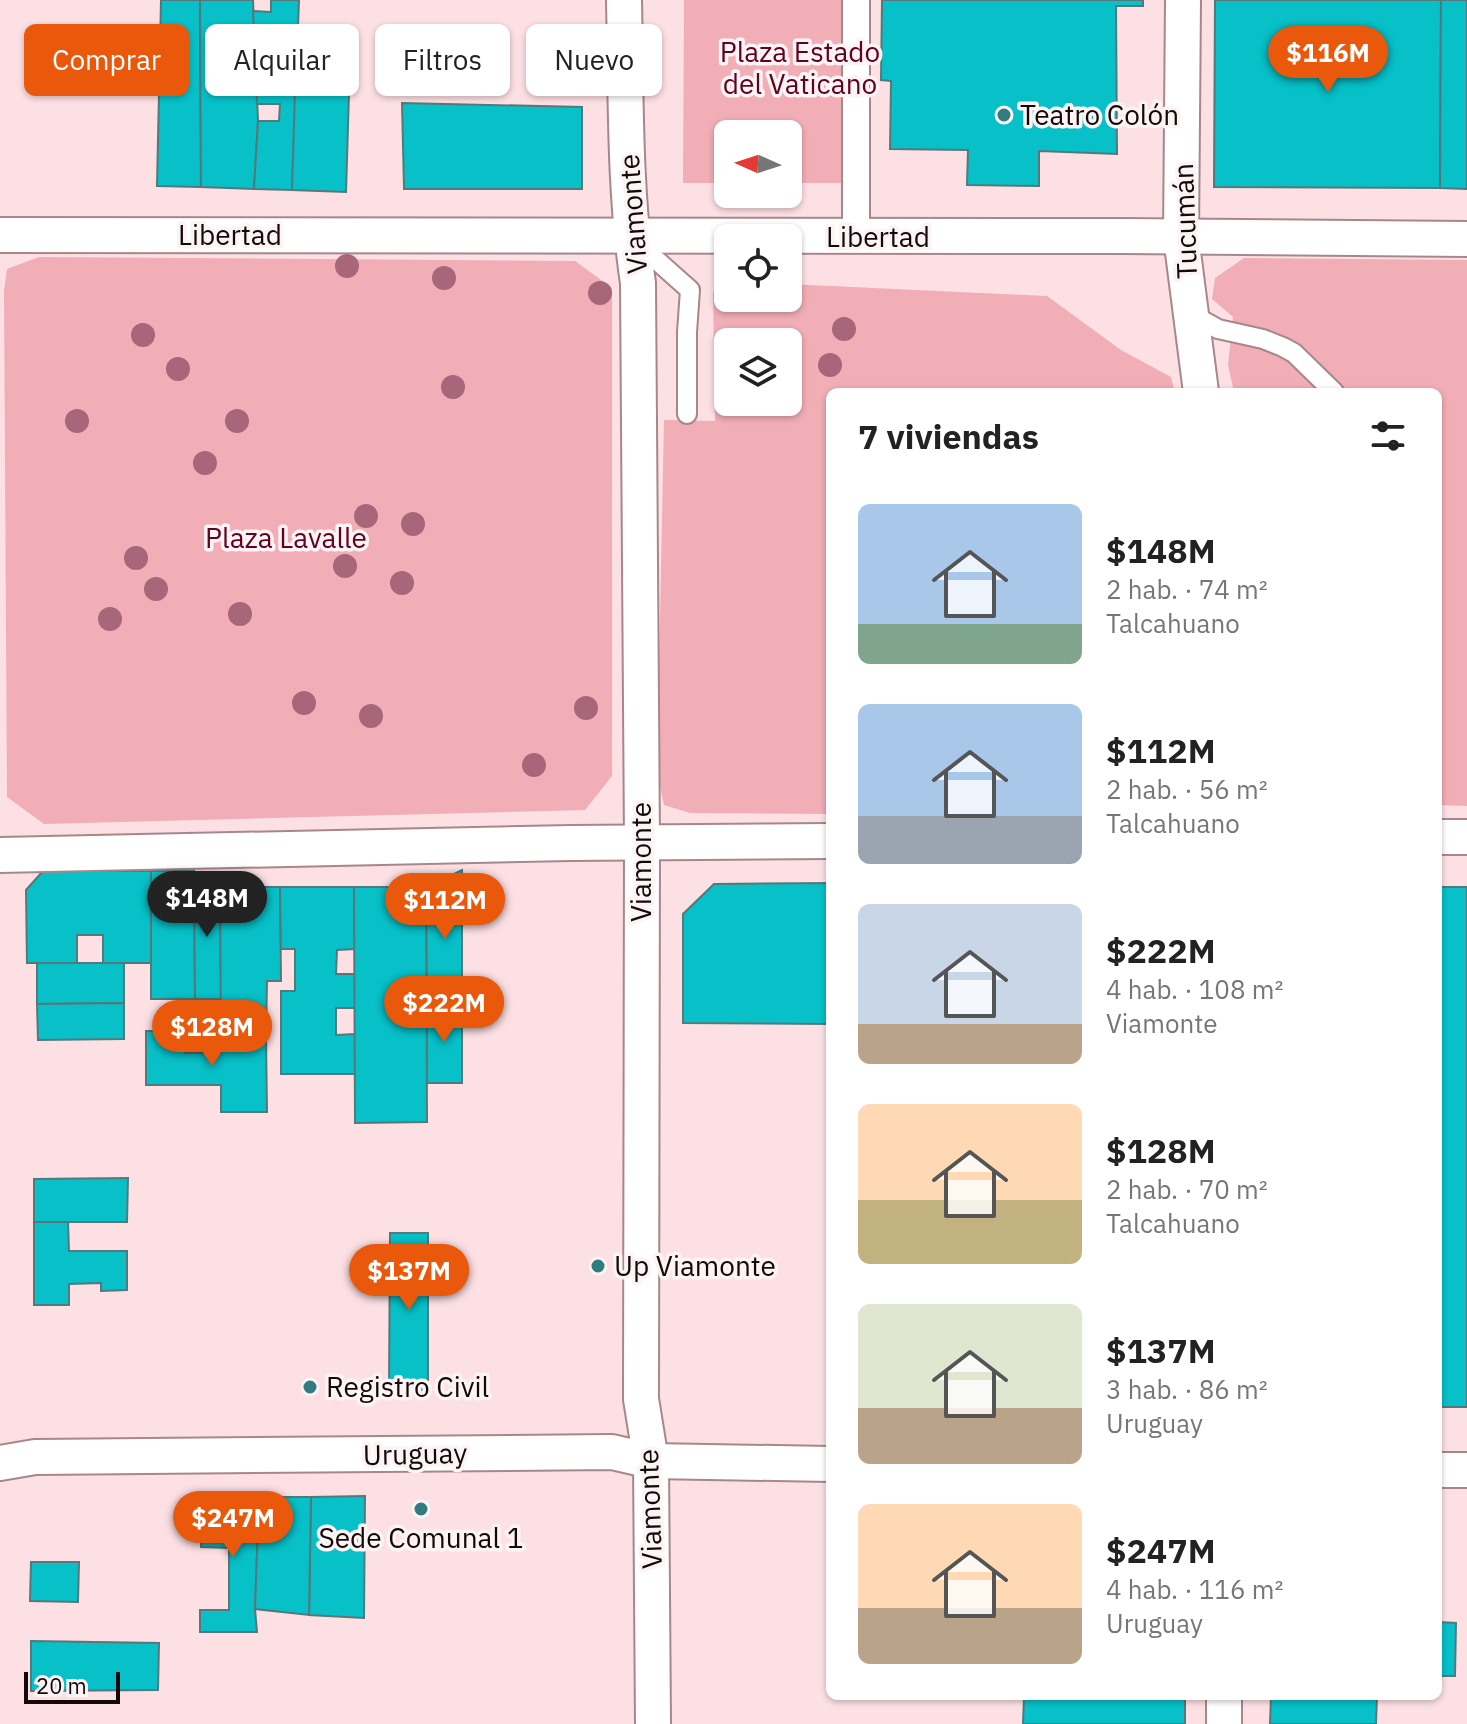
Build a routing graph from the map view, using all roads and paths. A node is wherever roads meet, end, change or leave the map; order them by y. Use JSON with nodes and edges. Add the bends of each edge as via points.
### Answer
{"nodes":[{"id":1,"x":624,"y":0,"type":"edge"},
{"id":2,"x":856,"y":0,"type":"edge"},
{"id":3,"x":1183,"y":0,"type":"edge"},
{"id":4,"x":0,"y":235,"type":"edge"},
{"id":5,"x":631,"y":237,"type":"junction"},
{"id":6,"x":856,"y":237,"type":"junction"},
{"id":7,"x":1181,"y":237,"type":"junction"},
{"id":8,"x":1467,"y":239,"type":"edge"},
{"id":9,"x":1189,"y":313,"type":"junction"},
{"id":10,"x":1200,"y":388,"type":"edge"},
{"id":11,"x":1330,"y":388,"type":"edge"},
{"id":12,"x":687,"y":414,"type":"dead end"},
{"id":13,"x":1442,"y":837,"type":"edge"},
{"id":14,"x":1467,"y":837,"type":"edge"},
{"id":15,"x":826,"y":841,"type":"edge"},
{"id":16,"x":642,"y":843,"type":"junction"},
{"id":17,"x":0,"y":855,"type":"edge"},
{"id":18,"x":651,"y":1461,"type":"junction"},
{"id":19,"x":0,"y":1463,"type":"edge"},
{"id":20,"x":826,"y":1464,"type":"edge"},
{"id":21,"x":1442,"y":1470,"type":"edge"},
{"id":22,"x":1467,"y":1470,"type":"edge"},
{"id":23,"x":1224,"y":1700,"type":"edge"},
{"id":24,"x":653,"y":1724,"type":"edge"},
{"id":25,"x":1224,"y":1724,"type":"edge"}],
"edges":[{"from":1,"to":5,"type":"street","name":"Viamonte"},
{"from":2,"to":6,"type":"street"},
{"from":3,"to":7,"type":"street","name":"Tucumán"},
{"from":4,"to":5,"type":"street","name":"Libertad"},
{"from":5,"to":6,"type":"street","name":"Libertad"},
{"from":5,"to":12,"type":"lane","via":[[690,290]]},
{"from":5,"to":16,"type":"street","name":"Viamonte","via":[[638,283]]},
{"from":6,"to":7,"type":"street","name":"Libertad"},
{"from":7,"to":8,"type":"street","name":"Libertad"},
{"from":7,"to":9,"type":"street","name":"Tucumán"},
{"from":9,"to":10,"type":"street","name":"Tucumán"},
{"from":9,"to":11,"type":"lane","via":[[1218,329],[1283,347]]},
{"from":13,"to":14,"type":"street"},
{"from":15,"to":16,"type":"street"},
{"from":16,"to":17,"type":"street"},
{"from":16,"to":18,"type":"street","name":"Viamonte","via":[[641,1399]]},
{"from":18,"to":19,"type":"street","name":"Uruguay","via":[[612,1452],[35,1457]]},
{"from":18,"to":20,"type":"street","name":"Uruguay"},
{"from":18,"to":24,"type":"street","name":"Viamonte"},
{"from":21,"to":22,"type":"street"},
{"from":23,"to":25,"type":"street"}]}
